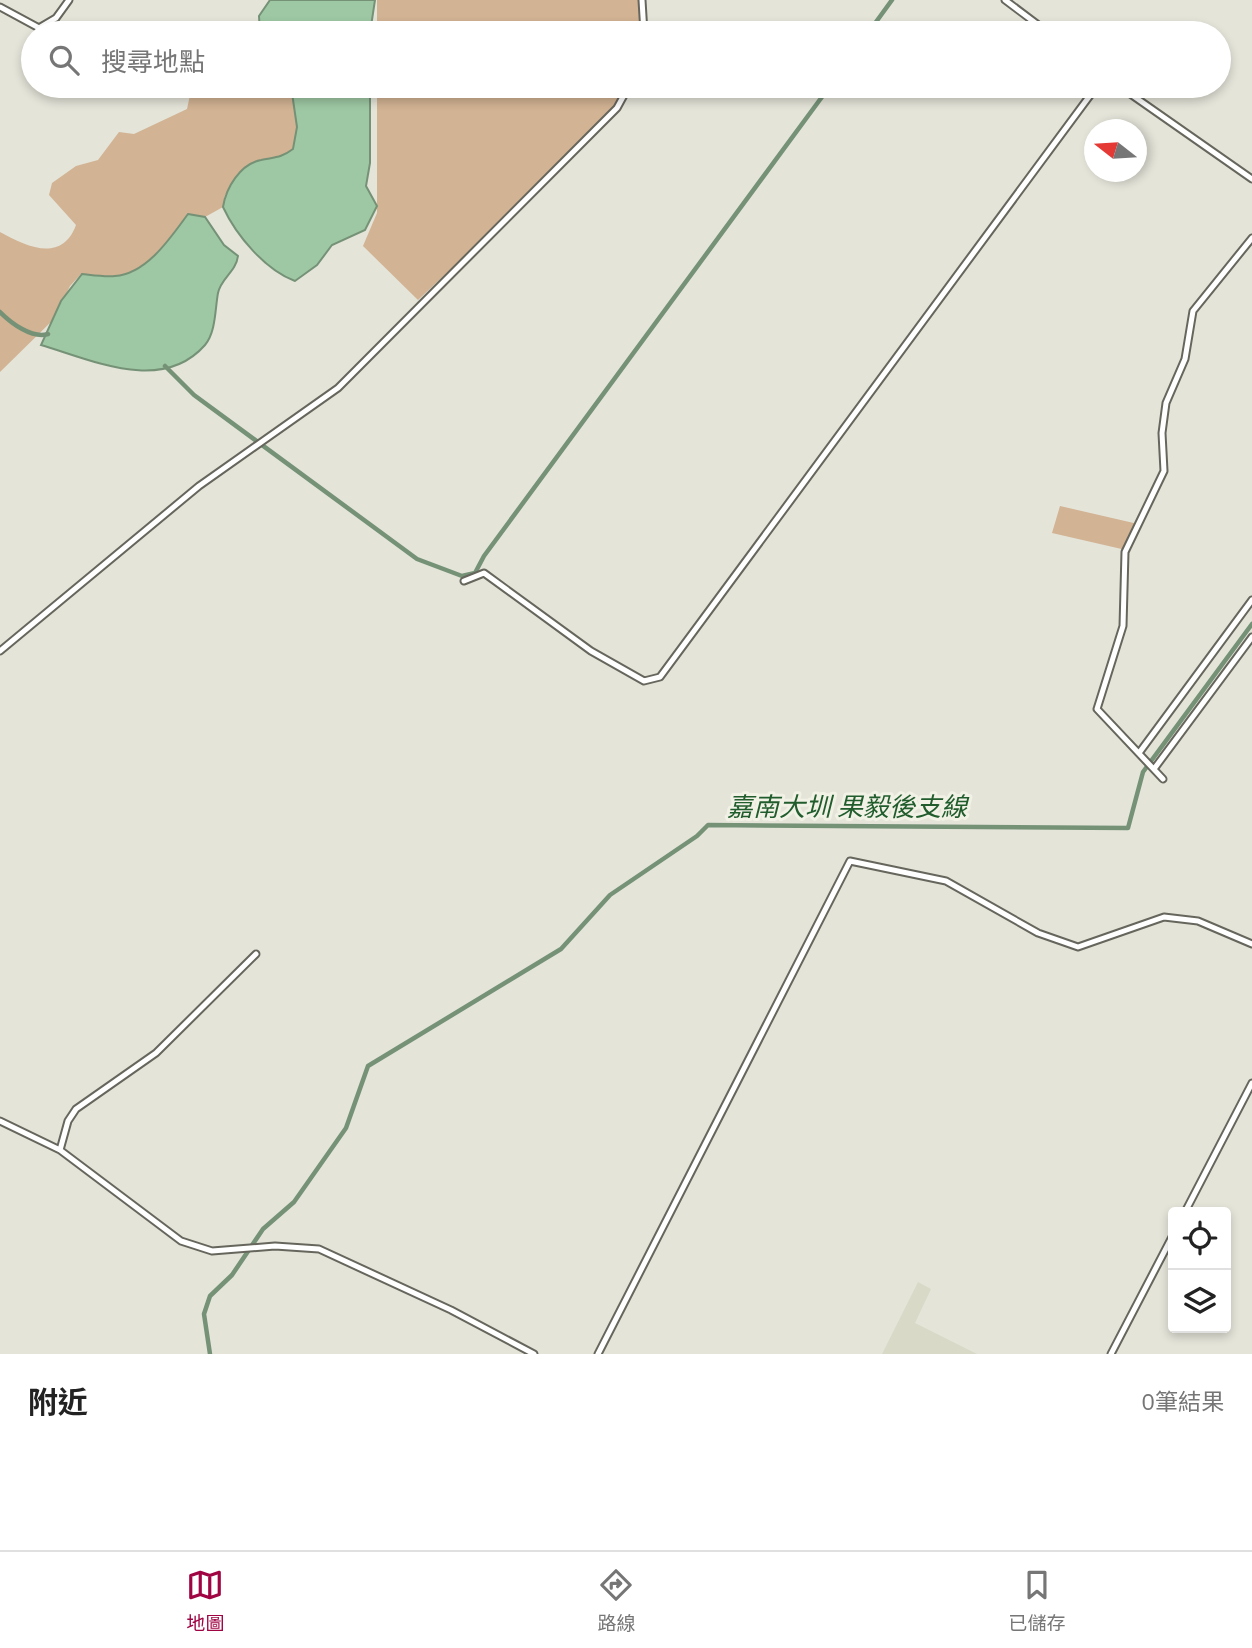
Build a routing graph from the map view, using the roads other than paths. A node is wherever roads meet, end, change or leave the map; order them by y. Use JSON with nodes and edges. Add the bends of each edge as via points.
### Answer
{"nodes":[{"id":1,"x":69,"y":0,"type":"edge"},
{"id":2,"x":642,"y":0,"type":"edge"},
{"id":3,"x":1005,"y":0,"type":"edge"},
{"id":4,"x":0,"y":7,"type":"edge"},
{"id":5,"x":26,"y":21,"type":"edge"},
{"id":6,"x":51,"y":21,"type":"edge"},
{"id":7,"x":643,"y":21,"type":"edge"},
{"id":8,"x":1033,"y":21,"type":"edge"},
{"id":9,"x":622,"y":98,"type":"edge"},
{"id":10,"x":1088,"y":98,"type":"edge"},
{"id":11,"x":1136,"y":98,"type":"edge"},
{"id":12,"x":1252,"y":179,"type":"edge"},
{"id":13,"x":1252,"y":238,"type":"edge"},
{"id":14,"x":464,"y":581,"type":"dead end"},
{"id":15,"x":1252,"y":600,"type":"edge"},
{"id":16,"x":1252,"y":637,"type":"edge"},
{"id":17,"x":0,"y":651,"type":"edge"},
{"id":18,"x":1139,"y":752,"type":"junction"},
{"id":19,"x":1154,"y":768,"type":"junction"},
{"id":20,"x":1163,"y":779,"type":"dead end"},
{"id":21,"x":1252,"y":944,"type":"edge"},
{"id":22,"x":256,"y":954,"type":"dead end"},
{"id":23,"x":1252,"y":1083,"type":"edge"},
{"id":24,"x":0,"y":1121,"type":"edge"},
{"id":25,"x":61,"y":1150,"type":"junction"},
{"id":26,"x":1188,"y":1207,"type":"edge"},
{"id":27,"x":1168,"y":1245,"type":"edge"},
{"id":28,"x":534,"y":1354,"type":"edge"},
{"id":29,"x":597,"y":1354,"type":"edge"},
{"id":30,"x":1111,"y":1354,"type":"edge"}],
"edges":[{"from":1,"to":6,"type":"lane"},
{"from":2,"to":7,"type":"lane"},
{"from":3,"to":8,"type":"lane"},
{"from":4,"to":5,"type":"lane"},
{"from":9,"to":17,"type":"lane","via":[[338,388],[199,486]]},
{"from":10,"to":14,"type":"lane","via":[[660,677],[644,681],[591,651],[484,573]]},
{"from":11,"to":12,"type":"lane"},
{"from":13,"to":18,"type":"lane","via":[[1193,311],[1185,359],[1166,403],[1164,471],[1125,552],[1123,626],[1097,709]]},
{"from":15,"to":18,"type":"lane"},
{"from":16,"to":19,"type":"lane"},
{"from":18,"to":19,"type":"lane"},
{"from":19,"to":20,"type":"lane"},
{"from":21,"to":29,"type":"lane","via":[[1198,921],[1164,917],[1078,947],[1038,933],[946,881],[850,861]]},
{"from":22,"to":25,"type":"lane","via":[[156,1053],[76,1109]]},
{"from":23,"to":26,"type":"lane"},
{"from":24,"to":25,"type":"lane"},
{"from":25,"to":28,"type":"lane","via":[[181,1241],[212,1251],[275,1246],[319,1249],[452,1310]]},
{"from":27,"to":30,"type":"lane"}]}
